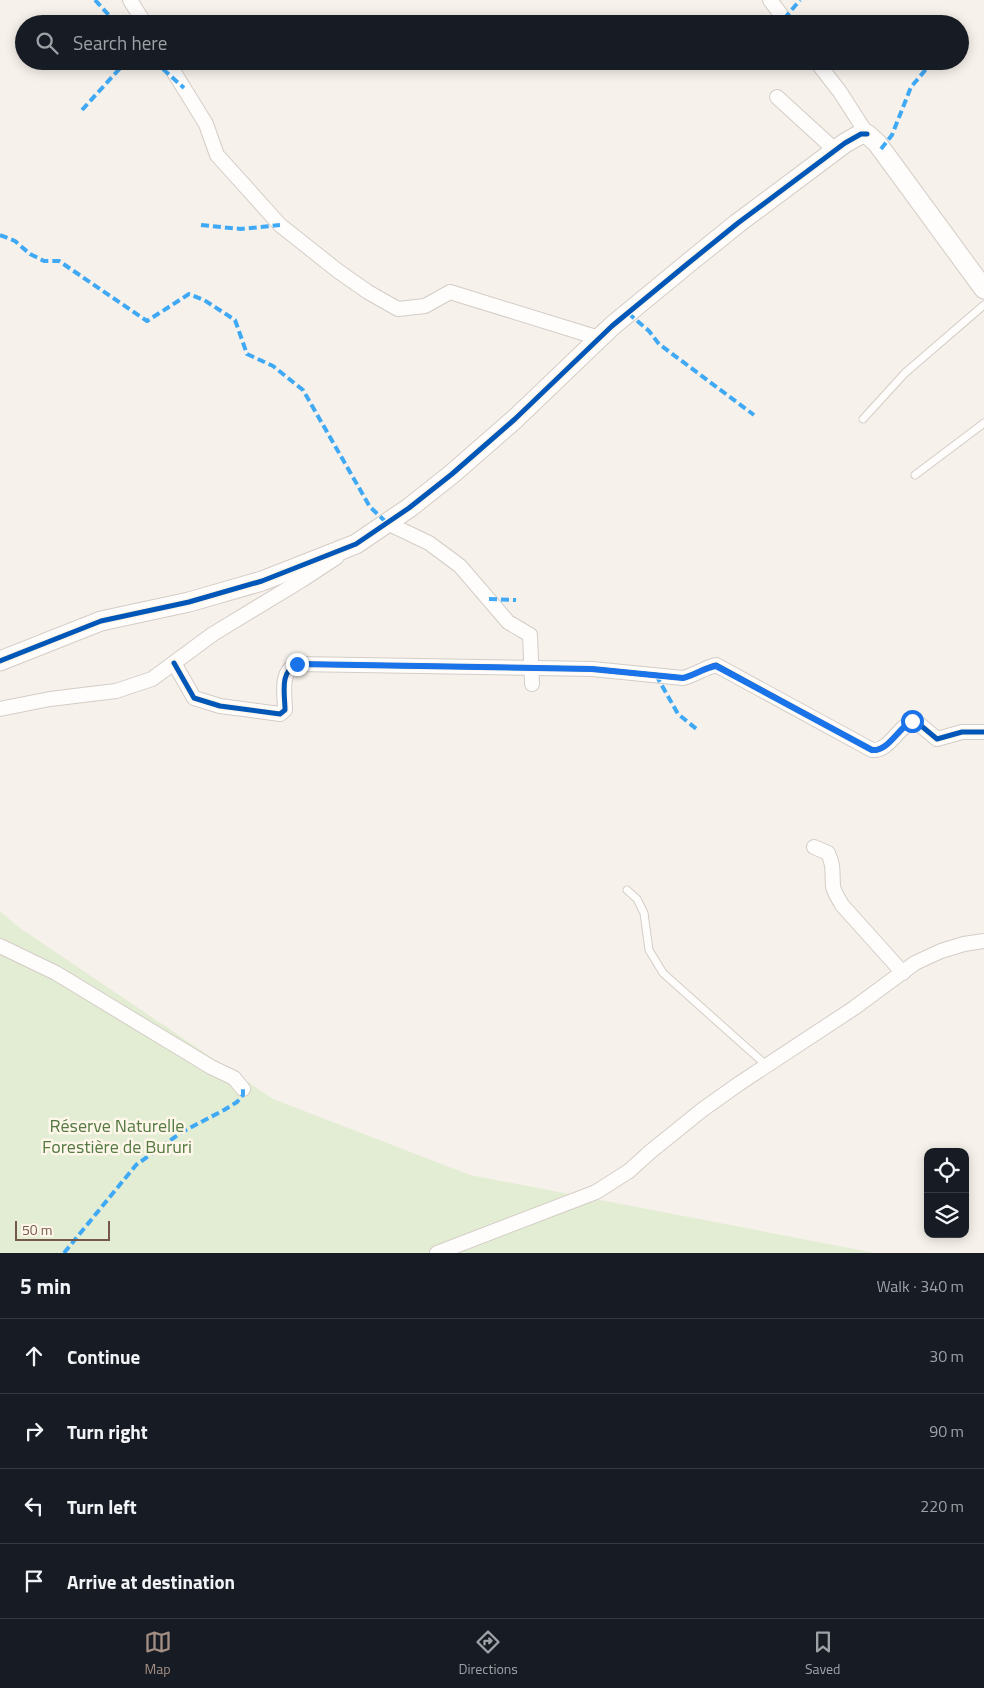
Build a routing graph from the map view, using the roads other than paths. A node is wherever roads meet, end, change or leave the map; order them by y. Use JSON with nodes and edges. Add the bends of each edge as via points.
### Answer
{"nodes":[{"id":1,"x":130,"y":0,"type":"edge"},
{"id":2,"x":770,"y":0,"type":"edge"},
{"id":3,"x":139,"y":15,"type":"edge"},
{"id":4,"x":781,"y":15,"type":"edge"},
{"id":5,"x":173,"y":70,"type":"edge"},
{"id":6,"x":823,"y":70,"type":"edge"},
{"id":7,"x":777,"y":97,"type":"dead end"},
{"id":8,"x":867,"y":134,"type":"junction"},
{"id":9,"x":836,"y":150,"type":"junction"},
{"id":10,"x":984,"y":289,"type":"edge"},
{"id":11,"x":984,"y":305,"type":"edge"},
{"id":12,"x":599,"y":338,"type":"junction"},
{"id":13,"x":863,"y":419,"type":"dead end"},
{"id":14,"x":984,"y":424,"type":"edge"},
{"id":15,"x":915,"y":475,"type":"dead end"},
{"id":16,"x":387,"y":523,"type":"junction"},
{"id":17,"x":356,"y":544,"type":"junction"},
{"id":18,"x":0,"y":661,"type":"edge"},
{"id":19,"x":174,"y":663,"type":"junction"},
{"id":20,"x":531,"y":668,"type":"junction"},
{"id":21,"x":532,"y":684,"type":"dead end"},
{"id":22,"x":0,"y":709,"type":"edge"},
{"id":23,"x":984,"y":732,"type":"edge"},
{"id":24,"x":814,"y":847,"type":"dead end"},
{"id":25,"x":627,"y":890,"type":"dead end"},
{"id":26,"x":984,"y":942,"type":"edge"},
{"id":27,"x":0,"y":946,"type":"edge"},
{"id":28,"x":903,"y":973,"type":"junction"},
{"id":29,"x":766,"y":1065,"type":"junction"},
{"id":30,"x":244,"y":1089,"type":"dead end"},
{"id":31,"x":437,"y":1253,"type":"edge"}],
"edges":[{"from":1,"to":3,"type":"street"},
{"from":2,"to":4,"type":"street"},
{"from":5,"to":12,"type":"street","via":[[206,124],[217,155],[280,225],[368,292],[398,310],[425,306],[450,292]]},
{"from":6,"to":8,"type":"street"},
{"from":7,"to":9,"type":"street"},
{"from":8,"to":9,"type":"street"},
{"from":8,"to":10,"type":"street","via":[[877,143]]},
{"from":9,"to":12,"type":"street","via":[[731,229]]},
{"from":11,"to":13,"type":"lane","via":[[905,373]]},
{"from":12,"to":16,"type":"street","via":[[501,431],[424,497]]},
{"from":14,"to":15,"type":"lane"},
{"from":16,"to":17,"type":"street"},
{"from":16,"to":20,"type":"street","via":[[428,543],[460,566],[508,622],[530,635]]},
{"from":17,"to":18,"type":"street","via":[[262,581],[189,602],[101,621]]},
{"from":17,"to":19,"type":"street","via":[[213,634]]},
{"from":19,"to":20,"type":"street","via":[[194,698],[220,706],[280,714],[286,710],[285,674],[297,664]]},
{"from":19,"to":22,"type":"street","via":[[152,679],[116,691]]},
{"from":20,"to":21,"type":"street"},
{"from":20,"to":23,"type":"street","via":[[592,669],[683,678],[716,666],[878,751],[912,721],[937,739],[962,732]]},
{"from":24,"to":28,"type":"street","via":[[828,853],[833,863],[834,886],[842,905]]},
{"from":25,"to":29,"type":"lane","via":[[637,899],[644,913],[649,950],[664,973]]},
{"from":26,"to":28,"type":"street","via":[[941,951],[915,963]]},
{"from":27,"to":30,"type":"street","via":[[56,973],[234,1078]]},
{"from":28,"to":29,"type":"street"},
{"from":29,"to":31,"type":"street","via":[[702,1110],[614,1182],[596,1192]]}]}
